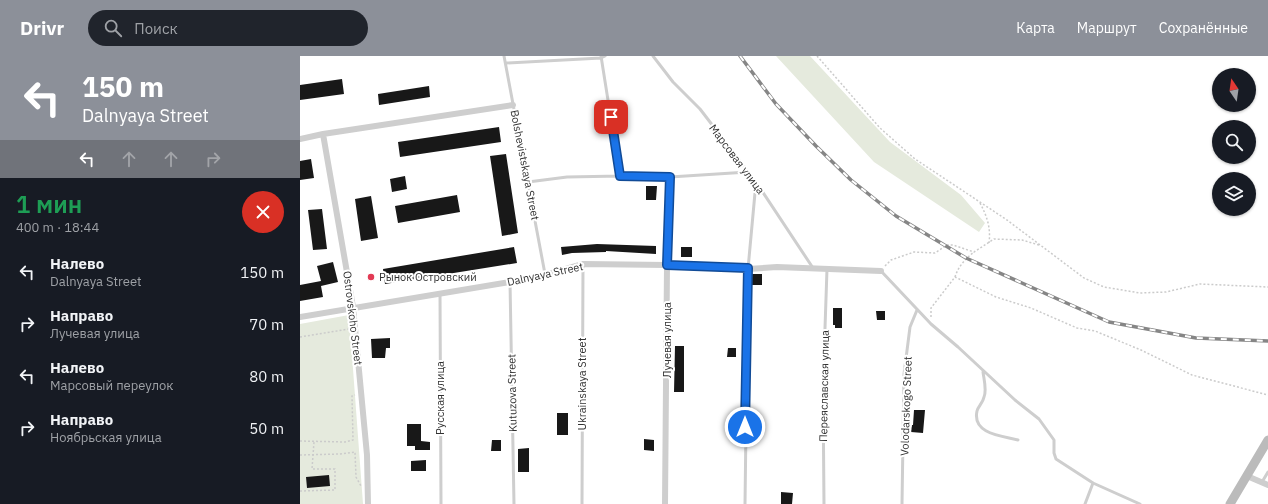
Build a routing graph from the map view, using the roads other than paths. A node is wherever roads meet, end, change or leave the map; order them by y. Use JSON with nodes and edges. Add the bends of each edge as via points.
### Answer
{"nodes":[{"id":1,"x":504,"y":56,"type":"edge"},
{"id":2,"x":605,"y":56,"type":"edge"},
{"id":3,"x":653,"y":56,"type":"edge"},
{"id":4,"x":601,"y":57,"type":"edge"},
{"id":5,"x":506,"y":63,"type":"junction"},
{"id":6,"x":513,"y":105,"type":"junction"},
{"id":7,"x":323,"y":134,"type":"junction"},
{"id":8,"x":300,"y":139,"type":"edge"},
{"id":9,"x":748,"y":172,"type":"junction"},
{"id":10,"x":620,"y":176,"type":"junction"},
{"id":11,"x":670,"y":177,"type":"junction"},
{"id":12,"x":528,"y":182,"type":"junction"},
{"id":13,"x":756,"y":182,"type":"junction"},
{"id":14,"x":583,"y":264,"type":"junction"},
{"id":15,"x":667,"y":265,"type":"junction"},
{"id":16,"x":748,"y":268,"type":"junction"},
{"id":17,"x":812,"y":268,"type":"junction"},
{"id":18,"x":827,"y":269,"type":"junction"},
{"id":19,"x":881,"y":271,"type":"joint"},
{"id":20,"x":545,"y":275,"type":"junction"},
{"id":21,"x":510,"y":282,"type":"junction"},
{"id":22,"x":440,"y":293,"type":"junction"},
{"id":23,"x":354,"y":307,"type":"junction"},
{"id":24,"x":917,"y":310,"type":"junction"},
{"id":25,"x":300,"y":317,"type":"edge"},
{"id":26,"x":984,"y":372,"type":"junction"},
{"id":27,"x":1018,"y":440,"type":"dead end"},
{"id":28,"x":1268,"y":440,"type":"edge"},
{"id":29,"x":1268,"y":472,"type":"edge"},
{"id":30,"x":1248,"y":476,"type":"junction"},
{"id":31,"x":1093,"y":483,"type":"junction"},
{"id":32,"x":1265,"y":484,"type":"edge"},
{"id":33,"x":368,"y":504,"type":"edge"},
{"id":34,"x":441,"y":504,"type":"edge"},
{"id":35,"x":514,"y":504,"type":"edge"},
{"id":36,"x":582,"y":504,"type":"edge"},
{"id":37,"x":665,"y":504,"type":"edge"},
{"id":38,"x":745,"y":504,"type":"edge"},
{"id":39,"x":824,"y":504,"type":"edge"},
{"id":40,"x":902,"y":504,"type":"edge"},
{"id":41,"x":1085,"y":504,"type":"edge"},
{"id":42,"x":1140,"y":504,"type":"edge"},
{"id":43,"x":1230,"y":504,"type":"edge"}],
"edges":[{"from":1,"to":5,"type":"lane","name":"Bolshevistskaya Street"},
{"from":2,"to":4,"type":"lane"},
{"from":3,"to":9,"type":"lane","name":"Марсовая улица","via":[[673,82],[700,109]]},
{"from":4,"to":5,"type":"lane"},
{"from":4,"to":10,"type":"lane"},
{"from":5,"to":6,"type":"lane","name":"Bolshevistskaya Street"},
{"from":6,"to":7,"type":"street"},
{"from":6,"to":12,"type":"lane","name":"Bolshevistskaya Street"},
{"from":7,"to":8,"type":"street"},
{"from":7,"to":23,"type":"street","name":"Ostrovskoho Street"},
{"from":9,"to":11,"type":"lane"},
{"from":9,"to":13,"type":"lane","name":"Марсовая улица"},
{"from":10,"to":11,"type":"lane"},
{"from":10,"to":12,"type":"lane","via":[[567,177]]},
{"from":11,"to":15,"type":"street","name":"Лучевая улица"},
{"from":12,"to":20,"type":"lane","name":"Bolshevistskaya Street"},
{"from":13,"to":16,"type":"lane"},
{"from":13,"to":17,"type":"lane","name":"Марсовая улица"},
{"from":14,"to":15,"type":"street","name":"Dalnyaya Street"},
{"from":14,"to":20,"type":"street","name":"Dalnyaya Street"},
{"from":14,"to":36,"type":"lane","name":"Ukrainskaya Street"},
{"from":15,"to":16,"type":"street","name":"Dalnyaya Street"},
{"from":15,"to":37,"type":"street","name":"Лучевая улица"},
{"from":16,"to":17,"type":"street","name":"Dalnyaya Street"},
{"from":16,"to":38,"type":"lane"},
{"from":17,"to":18,"type":"street","name":"Dalnyaya Street"},
{"from":18,"to":19,"type":"street","name":"Dalnyaya Street"},
{"from":18,"to":39,"type":"lane","name":"Переяславская улица","via":[[823,387]]},
{"from":19,"to":24,"type":"lane"},
{"from":20,"to":21,"type":"street","name":"Dalnyaya Street"},
{"from":21,"to":22,"type":"street","name":"Dalnyaya Street"},
{"from":21,"to":35,"type":"lane","name":"Kutuzova Street"},
{"from":22,"to":23,"type":"street","name":"Dalnyaya Street"},
{"from":22,"to":34,"type":"lane","name":"Русская улица"},
{"from":23,"to":25,"type":"street","name":"Dalnyaya Street"},
{"from":23,"to":33,"type":"street","name":"Ostrovskoho Street","via":[[367,455]]},
{"from":24,"to":26,"type":"lane"},
{"from":24,"to":40,"type":"lane","name":"Volodarskogo Street","via":[[910,327],[904,374]]},
{"from":26,"to":27,"type":"lane","via":[[984,397],[976,416],[978,424],[984,431]]},
{"from":26,"to":31,"type":"lane","via":[[1039,419],[1054,440],[1056,459]]},
{"from":28,"to":30,"type":"main road"},
{"from":29,"to":32,"type":"lane"},
{"from":30,"to":32,"type":"street"},
{"from":30,"to":43,"type":"main road"},
{"from":31,"to":41,"type":"lane"},
{"from":31,"to":42,"type":"lane"}]}
